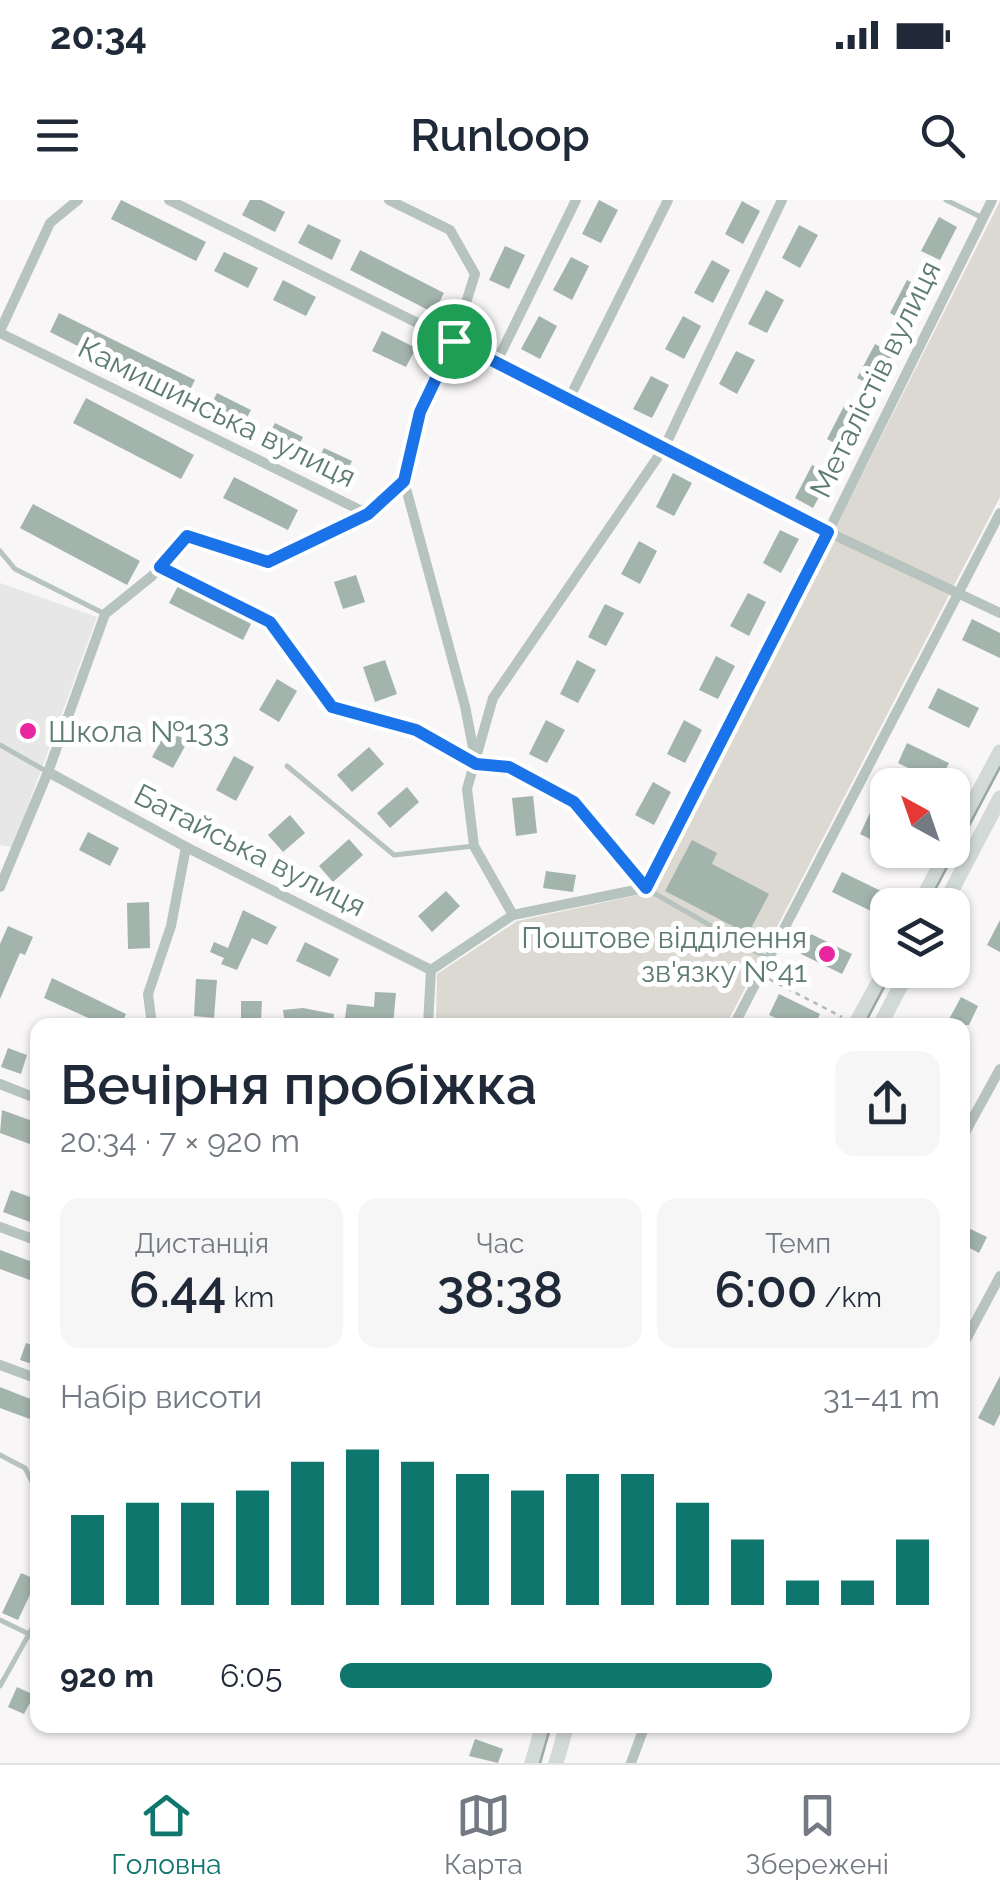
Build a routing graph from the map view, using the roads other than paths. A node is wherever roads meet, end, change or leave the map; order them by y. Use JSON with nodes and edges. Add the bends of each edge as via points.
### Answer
{"nodes":[{"id":1,"x":78,"y":200,"type":"edge"},
{"id":2,"x":168,"y":200,"type":"edge"},
{"id":3,"x":389,"y":200,"type":"edge"},
{"id":4,"x":576,"y":200,"type":"edge"},
{"id":5,"x":668,"y":200,"type":"edge"},
{"id":6,"x":782,"y":200,"type":"edge"},
{"id":7,"x":946,"y":200,"type":"edge"},
{"id":8,"x":992,"y":200,"type":"edge"},
{"id":9,"x":983,"y":218,"type":"junction"},
{"id":10,"x":0,"y":332,"type":"edge"},
{"id":11,"x":454,"y":341,"type":"junction"},
{"id":12,"x":496,"y":363,"type":"junction"},
{"id":13,"x":568,"y":401,"type":"junction"},
{"id":14,"x":664,"y":448,"type":"junction"},
{"id":15,"x":404,"y":481,"type":"junction"},
{"id":16,"x":1000,"y":513,"type":"edge"},
{"id":17,"x":368,"y":514,"type":"junction"},
{"id":18,"x":828,"y":532,"type":"junction"},
{"id":19,"x":0,"y":551,"type":"edge"},
{"id":20,"x":160,"y":567,"type":"junction"},
{"id":21,"x":958,"y":595,"type":"junction"},
{"id":22,"x":105,"y":614,"type":"junction"},
{"id":23,"x":1000,"y":614,"type":"edge"},
{"id":24,"x":0,"y":745,"type":"edge"},
{"id":25,"x":1000,"y":752,"type":"edge"},
{"id":26,"x":476,"y":764,"type":"junction"},
{"id":27,"x":288,"y":766,"type":"dead end"},
{"id":28,"x":48,"y":772,"type":"junction"},
{"id":29,"x":1000,"y":798,"type":"edge"},
{"id":30,"x":970,"y":808,"type":"edge"},
{"id":31,"x":474,"y":846,"type":"junction"},
{"id":32,"x":186,"y":847,"type":"junction"},
{"id":33,"x":0,"y":851,"type":"edge"},
{"id":34,"x":14,"y":854,"type":"junction"},
{"id":35,"x":0,"y":887,"type":"edge"},
{"id":36,"x":646,"y":888,"type":"junction"},
{"id":37,"x":953,"y":888,"type":"edge"},
{"id":38,"x":513,"y":914,"type":"junction"},
{"id":39,"x":767,"y":958,"type":"junction"},
{"id":40,"x":431,"y":970,"type":"junction"},
{"id":41,"x":876,"y":988,"type":"edge"},
{"id":42,"x":900,"y":988,"type":"edge"},
{"id":43,"x":151,"y":1018,"type":"edge"},
{"id":44,"x":428,"y":1018,"type":"edge"},
{"id":45,"x":737,"y":1018,"type":"edge"},
{"id":46,"x":860,"y":1018,"type":"edge"},
{"id":47,"x":884,"y":1018,"type":"edge"},
{"id":48,"x":1000,"y":1069,"type":"edge"},
{"id":49,"x":0,"y":1084,"type":"edge"},
{"id":50,"x":987,"y":1092,"type":"junction"},
{"id":51,"x":30,"y":1095,"type":"edge"},
{"id":52,"x":1000,"y":1098,"type":"edge"},
{"id":53,"x":970,"y":1123,"type":"edge"},
{"id":54,"x":0,"y":1227,"type":"edge"},
{"id":55,"x":30,"y":1238,"type":"edge"},
{"id":56,"x":1000,"y":1276,"type":"edge"},
{"id":57,"x":970,"y":1332,"type":"edge"},
{"id":58,"x":0,"y":1365,"type":"edge"},
{"id":59,"x":30,"y":1376,"type":"edge"},
{"id":60,"x":0,"y":1455,"type":"edge"},
{"id":61,"x":30,"y":1478,"type":"edge"},
{"id":62,"x":0,"y":1620,"type":"edge"},
{"id":63,"x":29,"y":1634,"type":"joint"},
{"id":64,"x":0,"y":1686,"type":"edge"},
{"id":65,"x":541,"y":1733,"type":"edge"},
{"id":66,"x":565,"y":1733,"type":"edge"},
{"id":67,"x":642,"y":1733,"type":"edge"},
{"id":68,"x":532,"y":1763,"type":"edge"},
{"id":69,"x":556,"y":1763,"type":"edge"},
{"id":70,"x":631,"y":1763,"type":"edge"}],
"edges":[{"from":1,"to":10,"type":"street","via":[[50,223]]},
{"from":2,"to":11,"type":"street"},
{"from":3,"to":11,"type":"street","via":[[450,230],[475,274]]},
{"from":4,"to":12,"type":"street"},
{"from":5,"to":13,"type":"street"},
{"from":6,"to":14,"type":"street"},
{"from":7,"to":9,"type":"lane"},
{"from":8,"to":9,"type":"street","name":"Металістів вулиця"},
{"from":9,"to":18,"type":"street","name":"Металістів вулиця"},
{"from":10,"to":17,"type":"street","name":"Камишинська вулиця"},
{"from":11,"to":12,"type":"street"},
{"from":11,"to":15,"type":"street","via":[[420,412]]},
{"from":12,"to":13,"type":"street"},
{"from":13,"to":14,"type":"street"},
{"from":14,"to":18,"type":"street"},
{"from":14,"to":26,"type":"street","via":[[493,698]]},
{"from":15,"to":17,"type":"street","name":"Камишинська вулиця"},
{"from":15,"to":26,"type":"street"},
{"from":16,"to":21,"type":"street"},
{"from":17,"to":20,"type":"street","via":[[268,562],[187,536]]},
{"from":18,"to":21,"type":"street"},
{"from":18,"to":36,"type":"street","name":"Металістів вулиця"},
{"from":19,"to":22,"type":"lane","via":[[15,568]]},
{"from":20,"to":22,"type":"street"},
{"from":20,"to":26,"type":"street","via":[[270,622],[332,707],[416,730]]},
{"from":21,"to":23,"type":"street"},
{"from":21,"to":39,"type":"street"},
{"from":22,"to":28,"type":"street"},
{"from":24,"to":28,"type":"lane"},
{"from":25,"to":30,"type":"main road"},
{"from":26,"to":31,"type":"street","via":[[467,789]]},
{"from":26,"to":36,"type":"lane","via":[[509,767],[574,802]]},
{"from":27,"to":31,"type":"lane","via":[[394,855]]},
{"from":28,"to":32,"type":"street","name":"Батайська вулиця"},
{"from":28,"to":34,"type":"street"},
{"from":29,"to":37,"type":"main road"},
{"from":31,"to":38,"type":"street"},
{"from":32,"to":40,"type":"street","name":"Батайська вулиця"},
{"from":32,"to":43,"type":"street","via":[[171,926],[148,994]]},
{"from":33,"to":34,"type":"street"},
{"from":34,"to":35,"type":"street"},
{"from":36,"to":38,"type":"street"},
{"from":36,"to":39,"type":"lane"},
{"from":38,"to":40,"type":"street"},
{"from":39,"to":45,"type":"street"},
{"from":40,"to":44,"type":"street"},
{"from":41,"to":46,"type":"main road"},
{"from":42,"to":47,"type":"main road"},
{"from":48,"to":50,"type":"street"},
{"from":49,"to":51,"type":"street"},
{"from":50,"to":52,"type":"lane"},
{"from":50,"to":53,"type":"street"},
{"from":54,"to":55,"type":"street"},
{"from":56,"to":57,"type":"street"},
{"from":58,"to":59,"type":"street"},
{"from":60,"to":61,"type":"lane"},
{"from":62,"to":63,"type":"lane"},
{"from":63,"to":64,"type":"lane"},
{"from":65,"to":68,"type":"main road"},
{"from":66,"to":69,"type":"main road"},
{"from":67,"to":70,"type":"street"}]}
